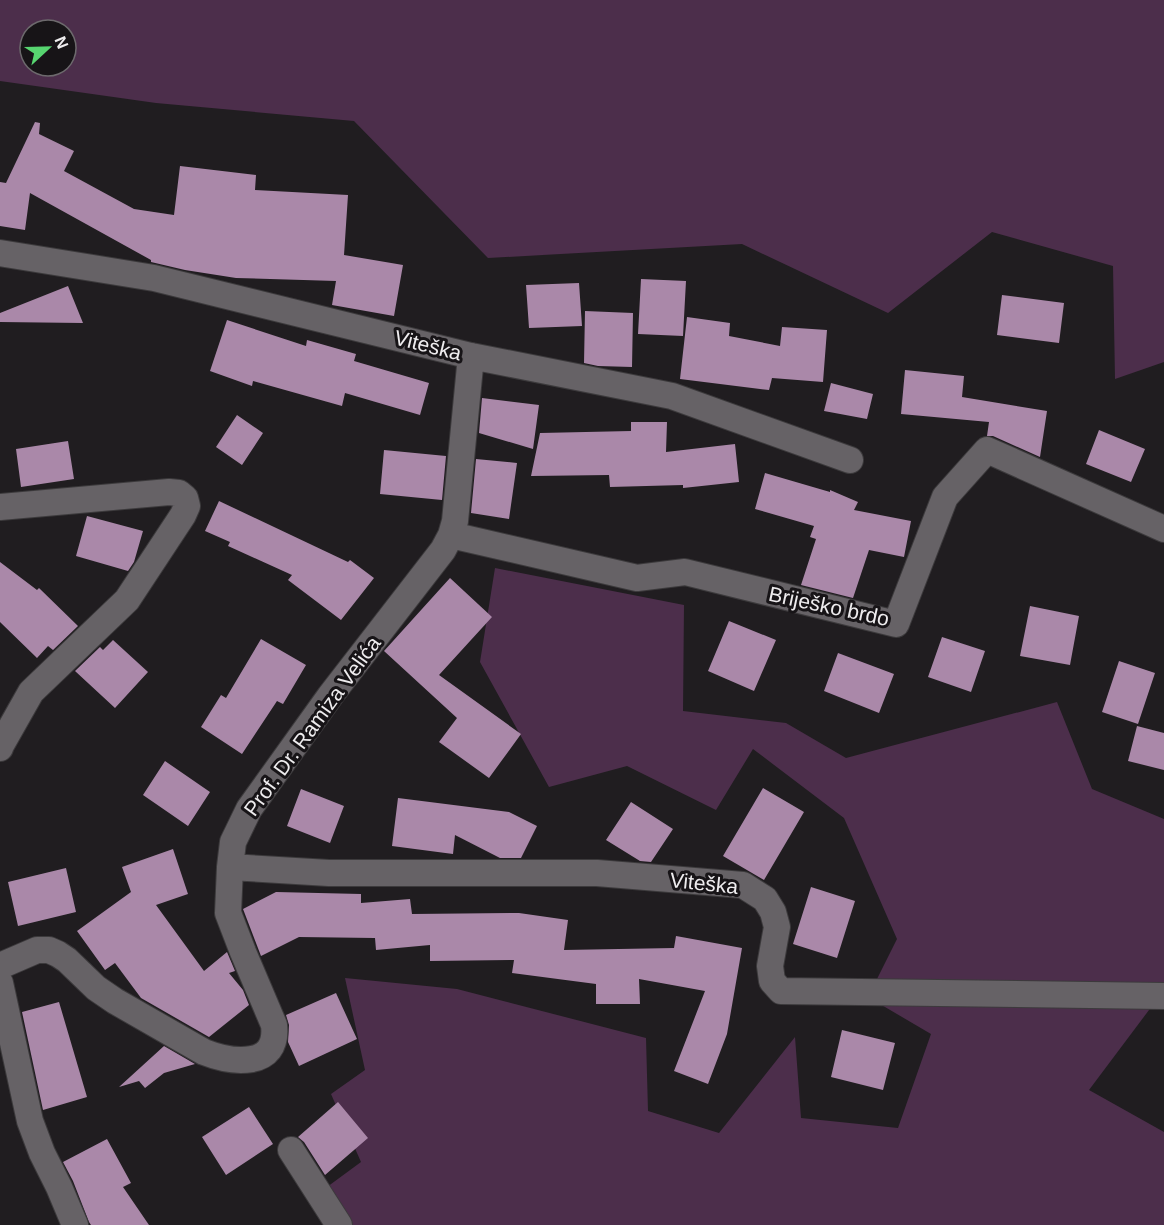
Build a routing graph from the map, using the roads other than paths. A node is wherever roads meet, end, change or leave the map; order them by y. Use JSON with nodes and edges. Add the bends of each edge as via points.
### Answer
{"nodes":[{"id":1,"x":0,"y":254,"type":"edge"},
{"id":2,"x":471,"y":356,"type":"junction"},
{"id":3,"x":850,"y":460,"type":"dead end"},
{"id":4,"x":0,"y":507,"type":"edge"},
{"id":5,"x":1164,"y":529,"type":"edge"},
{"id":6,"x":452,"y":535,"type":"junction"},
{"id":7,"x":0,"y":748,"type":"edge"},
{"id":8,"x":230,"y":867,"type":"junction"},
{"id":9,"x":0,"y":966,"type":"edge"},
{"id":10,"x":0,"y":983,"type":"edge"},
{"id":11,"x":1164,"y":996,"type":"edge"},
{"id":12,"x":291,"y":1149,"type":"dead end"},
{"id":13,"x":75,"y":1225,"type":"edge"},
{"id":14,"x":339,"y":1225,"type":"edge"}],
"edges":[{"from":1,"to":2,"type":"street","name":"Viteška","via":[[154,278]]},
{"from":2,"to":3,"type":"street","name":"Viteška","via":[[672,396]]},
{"from":2,"to":6,"type":"street","name":"Prof. Dr. Ramiza Velića"},
{"from":4,"to":7,"type":"street","via":[[169,492],[179,493],[186,506],[127,600],[31,692]]},
{"from":5,"to":6,"type":"street","name":"Briješko brdo","via":[[987,450],[945,497],[896,624],[685,572],[637,578]]},
{"from":6,"to":8,"type":"street","name":"Prof. Dr. Ramiza Velića","via":[[249,809],[233,842]]},
{"from":8,"to":9,"type":"street","name":"Prof. Dr. Ramiza Velića","via":[[228,913],[274,1025],[272,1047],[264,1055],[234,1061],[204,1052],[115,1002],[67,960],[49,950],[37,950]]},
{"from":8,"to":11,"type":"street","name":"Viteška","via":[[329,873],[597,873],[743,885],[765,899],[773,912],[777,927],[770,966],[772,981],[781,991]]},
{"from":10,"to":13,"type":"street","via":[[30,1121]]},
{"from":12,"to":14,"type":"street"}]}
